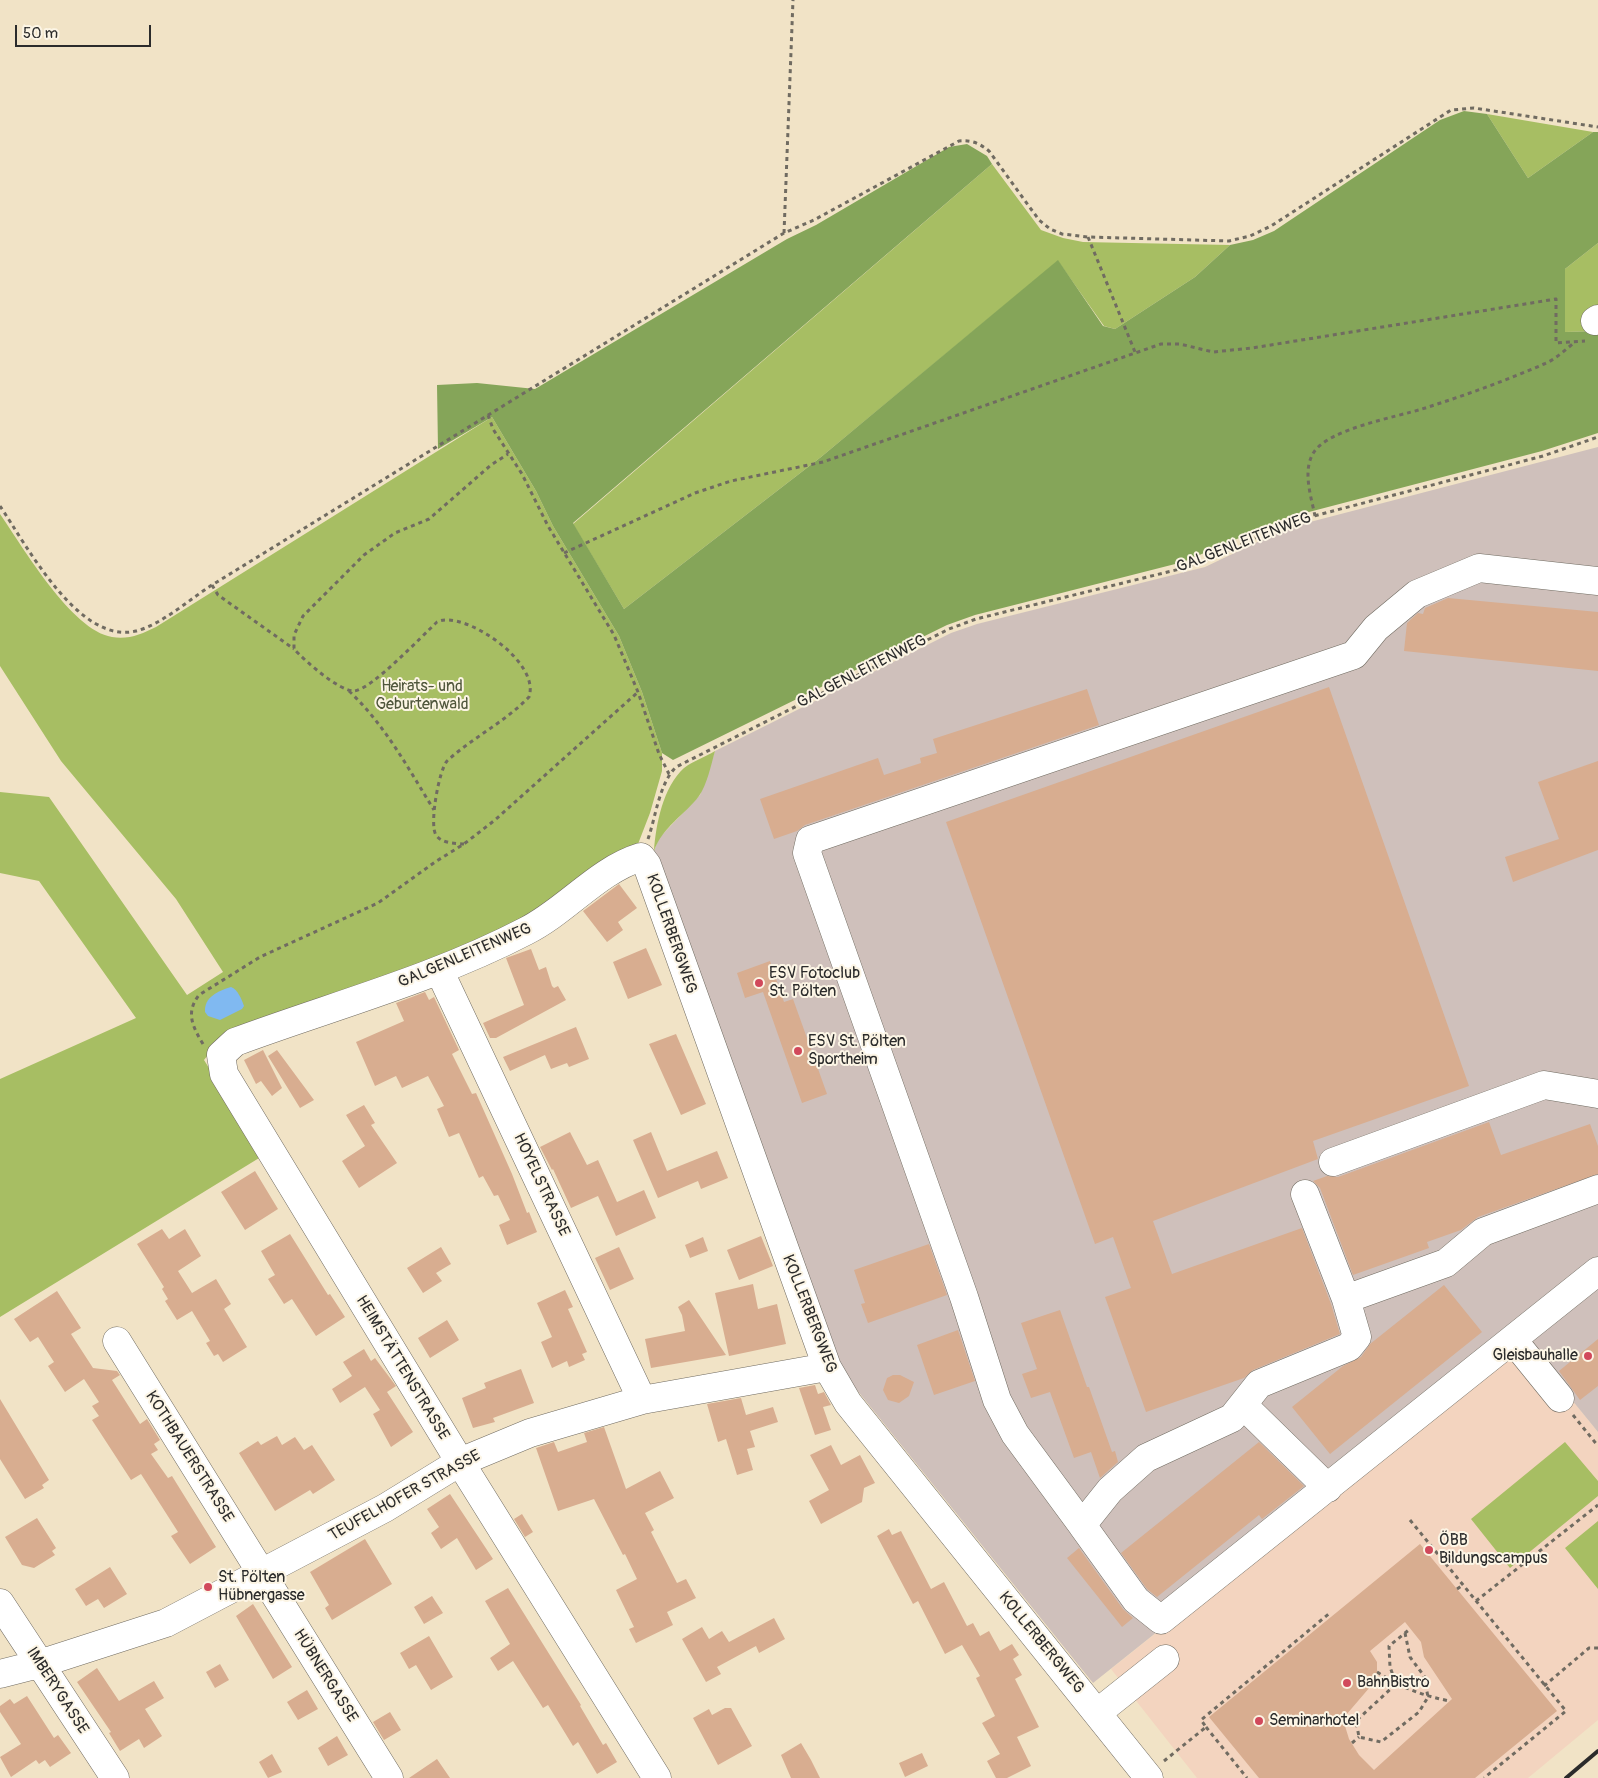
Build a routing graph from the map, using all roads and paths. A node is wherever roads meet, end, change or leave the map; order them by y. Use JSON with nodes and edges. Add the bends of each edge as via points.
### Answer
{"nodes":[{"id":1,"x":793,"y":0,"type":"edge"},
{"id":2,"x":1598,"y":127,"type":"edge"},
{"id":3,"x":784,"y":232,"type":"junction"},
{"id":4,"x":1088,"y":237,"type":"junction"},
{"id":5,"x":1595,"y":327,"type":"edge"},
{"id":6,"x":1576,"y":342,"type":"junction"},
{"id":7,"x":1135,"y":352,"type":"junction"},
{"id":8,"x":488,"y":414,"type":"junction"},
{"id":9,"x":1598,"y":437,"type":"edge"},
{"id":10,"x":508,"y":454,"type":"junction"},
{"id":11,"x":0,"y":506,"type":"edge"},
{"id":12,"x":1315,"y":516,"type":"junction"},
{"id":13,"x":564,"y":553,"type":"junction"},
{"id":14,"x":1598,"y":581,"type":"edge"},
{"id":15,"x":212,"y":585,"type":"junction"},
{"id":16,"x":294,"y":649,"type":"junction"},
{"id":17,"x":348,"y":690,"type":"junction"},
{"id":18,"x":638,"y":692,"type":"junction"},
{"id":19,"x":669,"y":774,"type":"junction"},
{"id":20,"x":434,"y":810,"type":"junction"},
{"id":21,"x":464,"y":844,"type":"junction"},
{"id":22,"x":641,"y":857,"type":"junction"},
{"id":23,"x":439,"y":970,"type":"junction"},
{"id":24,"x":222,"y":1055,"type":"junction"},
{"id":25,"x":1598,"y":1094,"type":"edge"},
{"id":26,"x":1333,"y":1162,"type":"dead end"},
{"id":27,"x":1598,"y":1189,"type":"edge"},
{"id":28,"x":1305,"y":1194,"type":"dead end"},
{"id":29,"x":1598,"y":1272,"type":"edge"},
{"id":30,"x":1346,"y":1299,"type":"junction"},
{"id":31,"x":117,"y":1340,"type":"dead end"},
{"id":32,"x":1513,"y":1340,"type":"junction"},
{"id":33,"x":826,"y":1367,"type":"junction"},
{"id":34,"x":1560,"y":1398,"type":"joint"},
{"id":35,"x":642,"y":1400,"type":"junction"},
{"id":36,"x":1243,"y":1405,"type":"junction"},
{"id":37,"x":1598,"y":1446,"type":"edge"},
{"id":38,"x":460,"y":1462,"type":"junction"},
{"id":39,"x":1328,"y":1488,"type":"junction"},
{"id":40,"x":1598,"y":1505,"type":"edge"},
{"id":41,"x":1410,"y":1520,"type":"dead end"},
{"id":42,"x":1082,"y":1525,"type":"junction"},
{"id":43,"x":262,"y":1573,"type":"junction"},
{"id":44,"x":1463,"y":1585,"type":"junction"},
{"id":45,"x":1457,"y":1589,"type":"dead end"},
{"id":46,"x":1476,"y":1601,"type":"junction"},
{"id":47,"x":0,"y":1603,"type":"edge"},
{"id":48,"x":1331,"y":1612,"type":"dead end"},
{"id":49,"x":1410,"y":1629,"type":"dead end"},
{"id":50,"x":1405,"y":1633,"type":"junction"},
{"id":51,"x":1598,"y":1648,"type":"edge"},
{"id":52,"x":1165,"y":1659,"type":"dead end"},
{"id":53,"x":39,"y":1664,"type":"junction"},
{"id":54,"x":1377,"y":1672,"type":"dead end"},
{"id":55,"x":0,"y":1674,"type":"edge"},
{"id":56,"x":1396,"y":1684,"type":"junction"},
{"id":57,"x":1544,"y":1686,"type":"junction"},
{"id":58,"x":1428,"y":1697,"type":"junction"},
{"id":59,"x":1450,"y":1701,"type":"dead end"},
{"id":60,"x":1097,"y":1713,"type":"junction"},
{"id":61,"x":1206,"y":1728,"type":"junction"},
{"id":62,"x":1359,"y":1737,"type":"junction"},
{"id":63,"x":1352,"y":1743,"type":"dead end"},
{"id":64,"x":1148,"y":1776,"type":"edge"},
{"id":65,"x":114,"y":1778,"type":"edge"},
{"id":66,"x":389,"y":1778,"type":"edge"},
{"id":67,"x":657,"y":1778,"type":"edge"},
{"id":68,"x":1247,"y":1778,"type":"edge"},
{"id":69,"x":1484,"y":1778,"type":"edge"}],
"edges":[{"from":1,"to":3,"type":"path"},
{"from":2,"to":4,"type":"path","via":[[1474,108],[1451,110],[1271,226],[1250,236],[1229,241]]},
{"from":3,"to":4,"type":"path","via":[[814,220],[959,141],[969,140],[989,151],[1039,220],[1050,229]]},
{"from":3,"to":8,"type":"path"},
{"from":4,"to":7,"type":"path"},
{"from":5,"to":6,"type":"path"},
{"from":6,"to":7,"type":"path","via":[[1556,343],[1556,299],[1252,348],[1213,352],[1180,344],[1161,344]]},
{"from":6,"to":12,"type":"path","via":[[1547,363],[1423,408],[1361,426],[1322,444],[1310,462],[1309,490]]},
{"from":7,"to":13,"type":"path","via":[[823,462],[731,481],[694,493]]},
{"from":8,"to":10,"type":"path"},
{"from":8,"to":15,"type":"path"},
{"from":9,"to":12,"type":"path","name":"GALGENLEITENWEG","via":[[1543,456]]},
{"from":10,"to":13,"type":"path","via":[[533,493]]},
{"from":10,"to":16,"type":"path","via":[[429,519],[395,533],[364,554],[303,616],[294,635]]},
{"from":11,"to":15,"type":"path","via":[[40,566],[68,600],[83,616],[112,633],[139,631]]},
{"from":12,"to":19,"type":"path","name":"GALGENLEITENWEG","via":[[1287,523],[1184,568],[976,619],[949,629],[699,754]]},
{"from":13,"to":18,"type":"path","via":[[614,636]]},
{"from":14,"to":42,"type":"street","via":[[1479,568],[1417,594],[1376,628],[1354,656],[810,840],[808,854],[964,1297],[997,1400],[1015,1434]]},
{"from":15,"to":16,"type":"path","via":[[218,595]]},
{"from":16,"to":17,"type":"path","via":[[337,685]]},
{"from":17,"to":20,"type":"path","via":[[392,742]]},
{"from":17,"to":20,"type":"path","via":[[359,690],[372,683],[444,619],[489,636],[524,667],[532,689],[529,697],[443,766]]},
{"from":18,"to":19,"type":"path"},
{"from":18,"to":21,"type":"path"},
{"from":19,"to":22,"type":"path"},
{"from":20,"to":21,"type":"path","via":[[436,835],[447,842]]},
{"from":21,"to":24,"type":"path","via":[[378,903],[260,957],[199,995],[190,1015],[194,1028],[205,1047],[214,1054]]},
{"from":22,"to":23,"type":"street","name":"GALGENLEITENWEG","via":[[628,861],[526,932]]},
{"from":22,"to":33,"type":"street","name":"KOLLERBERGWEG","via":[[647,865]]},
{"from":23,"to":24,"type":"street","name":"GALGENLEITENWEG","via":[[235,1042]]},
{"from":23,"to":35,"type":"street","name":"HOYELSTRASSE"},
{"from":24,"to":38,"type":"street","name":"HEIMSTÄTTENSTRASSE","via":[[224,1074]]},
{"from":25,"to":26,"type":"street","via":[[1544,1085]]},
{"from":27,"to":30,"type":"street","via":[[1483,1232],[1446,1263]]},
{"from":28,"to":30,"type":"street"},
{"from":29,"to":32,"type":"street"},
{"from":30,"to":36,"type":"street","via":[[1357,1337],[1349,1347],[1259,1384]]},
{"from":31,"to":43,"type":"street","name":"KOTHBAUERSTRASSE"},
{"from":32,"to":34,"type":"street"},
{"from":32,"to":39,"type":"street"},
{"from":33,"to":35,"type":"street","name":"TEUFELHOFER STRASSE"},
{"from":33,"to":60,"type":"street","name":"KOLLERBERGWEG","via":[[848,1403]]},
{"from":34,"to":37,"type":"path"},
{"from":35,"to":38,"type":"street","name":"TEUFELHOFER STRASSE","via":[[530,1433]]},
{"from":36,"to":39,"type":"street"},
{"from":36,"to":42,"type":"street","via":[[1232,1418],[1146,1458],[1110,1490]]},
{"from":38,"to":43,"type":"street","name":"TEUFELHOFER STRASSE","via":[[385,1508]]},
{"from":38,"to":67,"type":"street","name":"HEIMSTÄTTENSTRASSE"},
{"from":39,"to":42,"type":"street","via":[[1161,1620],[1136,1600]]},
{"from":40,"to":46,"type":"path"},
{"from":41,"to":44,"type":"path"},
{"from":43,"to":53,"type":"street","name":"TEUFELHOFER STRASSE","via":[[166,1623]]},
{"from":43,"to":66,"type":"street","name":"HÜBNERGASSE"},
{"from":44,"to":45,"type":"path"},
{"from":44,"to":46,"type":"path"},
{"from":46,"to":57,"type":"path"},
{"from":47,"to":53,"type":"street","name":"IMBERYGASSE"},
{"from":48,"to":61,"type":"path","via":[[1201,1720]]},
{"from":49,"to":50,"type":"path"},
{"from":50,"to":56,"type":"path","via":[[1389,1646],[1390,1667]]},
{"from":50,"to":58,"type":"path","via":[[1410,1657],[1424,1676]]},
{"from":51,"to":57,"type":"path","via":[[1589,1648]]},
{"from":52,"to":60,"type":"street"},
{"from":53,"to":55,"type":"street","name":"TEUFELHOFER STRASSE"},
{"from":53,"to":65,"type":"street","name":"IMBERYGASSE"},
{"from":54,"to":56,"type":"path"},
{"from":56,"to":58,"type":"path"},
{"from":56,"to":62,"type":"path","via":[[1356,1721]]},
{"from":57,"to":69,"type":"path","via":[[1566,1711]]},
{"from":58,"to":59,"type":"path"},
{"from":58,"to":62,"type":"path","via":[[1419,1712],[1381,1742]]},
{"from":60,"to":64,"type":"street","name":"KOLLERBERGWEG"},
{"from":61,"to":64,"type":"path"},
{"from":61,"to":68,"type":"path"},
{"from":62,"to":63,"type":"path"}]}
